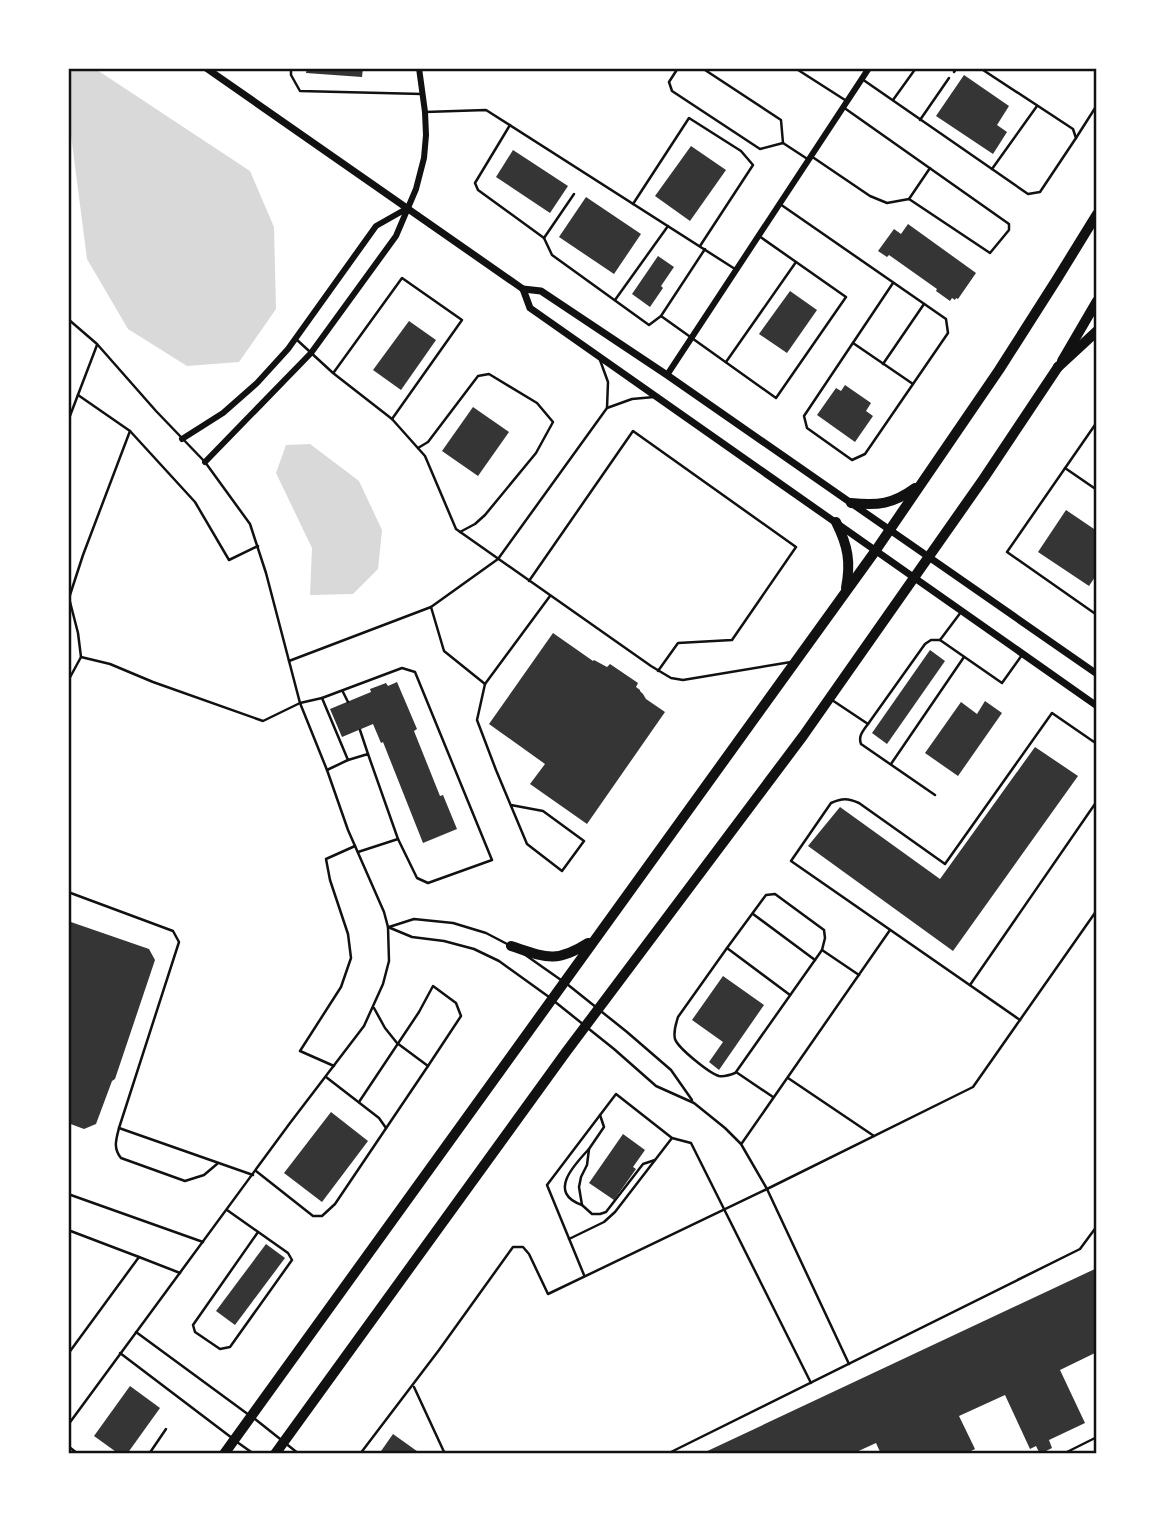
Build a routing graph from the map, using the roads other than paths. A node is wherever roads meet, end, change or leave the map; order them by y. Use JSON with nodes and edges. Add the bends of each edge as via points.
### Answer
{"nodes":[{"id":1,"x":206,"y":68,"type":"edge"},
{"id":2,"x":291,"y":68,"type":"edge"},
{"id":3,"x":419,"y":68,"type":"edge"},
{"id":4,"x":678,"y":68,"type":"edge"},
{"id":5,"x":702,"y":68,"type":"edge"},
{"id":6,"x":795,"y":68,"type":"edge"},
{"id":7,"x":869,"y":68,"type":"edge"},
{"id":8,"x":916,"y":68,"type":"edge"},
{"id":9,"x":980,"y":68,"type":"edge"},
{"id":10,"x":949,"y":78,"type":"dead end"},
{"id":11,"x":862,"y":79,"type":"junction"},
{"id":12,"x":422,"y":94,"type":"junction"},
{"id":13,"x":892,"y":101,"type":"junction"},
{"id":14,"x":845,"y":104,"type":"junction"},
{"id":15,"x":1097,"y":105,"type":"edge"},
{"id":16,"x":1037,"y":106,"type":"junction"},
{"id":17,"x":425,"y":112,"type":"junction"},
{"id":18,"x":920,"y":120,"type":"junction"},
{"id":19,"x":510,"y":125,"type":"junction"},
{"id":20,"x":1076,"y":138,"type":"junction"},
{"id":21,"x":783,"y":143,"type":"junction"},
{"id":22,"x":810,"y":158,"type":"junction"},
{"id":23,"x":930,"y":168,"type":"junction"},
{"id":24,"x":992,"y":169,"type":"junction"},
{"id":25,"x":575,"y":194,"type":"dead end"},
{"id":26,"x":909,"y":199,"type":"junction"},
{"id":27,"x":633,"y":204,"type":"junction"},
{"id":28,"x":780,"y":204,"type":"junction"},
{"id":29,"x":408,"y":208,"type":"junction"},
{"id":30,"x":1097,"y":214,"type":"edge"},
{"id":31,"x":668,"y":226,"type":"junction"},
{"id":32,"x":759,"y":236,"type":"junction"},
{"id":33,"x":544,"y":238,"type":"junction"},
{"id":34,"x":700,"y":246,"type":"junction"},
{"id":35,"x":705,"y":249,"type":"junction"},
{"id":36,"x":796,"y":262,"type":"junction"},
{"id":37,"x":736,"y":269,"type":"junction"},
{"id":38,"x":893,"y":283,"type":"junction"},
{"id":39,"x":523,"y":289,"type":"junction"},
{"id":40,"x":615,"y":301,"type":"junction"},
{"id":41,"x":1097,"y":301,"type":"edge"},
{"id":42,"x":924,"y":303,"type":"junction"},
{"id":43,"x":661,"y":316,"type":"junction"},
{"id":44,"x":68,"y":319,"type":"edge"},
{"id":45,"x":1097,"y":331,"type":"edge"},
{"id":46,"x":691,"y":338,"type":"junction"},
{"id":47,"x":296,"y":339,"type":"junction"},
{"id":48,"x":97,"y":344,"type":"junction"},
{"id":49,"x":853,"y":344,"type":"junction"},
{"id":50,"x":312,"y":353,"type":"junction"},
{"id":51,"x":599,"y":356,"type":"junction"},
{"id":52,"x":726,"y":362,"type":"junction"},
{"id":53,"x":883,"y":364,"type":"junction"},
{"id":54,"x":1058,"y":367,"type":"junction"},
{"id":55,"x":333,"y":373,"type":"junction"},
{"id":56,"x":667,"y":375,"type":"junction"},
{"id":57,"x":913,"y":384,"type":"junction"},
{"id":58,"x":78,"y":395,"type":"junction"},
{"id":59,"x":657,"y":396,"type":"junction"},
{"id":60,"x":607,"y":408,"type":"junction"},
{"id":61,"x":392,"y":419,"type":"junction"},
{"id":62,"x":68,"y":421,"type":"edge"},
{"id":63,"x":1097,"y":422,"type":"edge"},
{"id":64,"x":130,"y":431,"type":"junction"},
{"id":65,"x":183,"y":439,"type":"junction"},
{"id":66,"x":418,"y":448,"type":"junction"},
{"id":67,"x":205,"y":462,"type":"junction"},
{"id":68,"x":1065,"y":468,"type":"junction"},
{"id":69,"x":921,"y":483,"type":"junction"},
{"id":70,"x":1097,"y":490,"type":"edge"},
{"id":71,"x":851,"y":503,"type":"junction"},
{"id":72,"x":836,"y":522,"type":"junction"},
{"id":73,"x":890,"y":530,"type":"junction"},
{"id":74,"x":460,"y":532,"type":"junction"},
{"id":75,"x":258,"y":546,"type":"junction"},
{"id":76,"x":876,"y":550,"type":"junction"},
{"id":77,"x":929,"y":557,"type":"junction"},
{"id":78,"x":498,"y":559,"type":"junction"},
{"id":79,"x":915,"y":577,"type":"junction"},
{"id":80,"x":529,"y":581,"type":"junction"},
{"id":81,"x":846,"y":591,"type":"junction"},
{"id":82,"x":550,"y":596,"type":"junction"},
{"id":83,"x":431,"y":607,"type":"junction"},
{"id":84,"x":962,"y":611,"type":"junction"},
{"id":85,"x":1096,"y":613,"type":"edge"},
{"id":86,"x":940,"y":640,"type":"junction"},
{"id":87,"x":1023,"y":654,"type":"junction"},
{"id":88,"x":81,"y":657,"type":"junction"},
{"id":89,"x":964,"y":657,"type":"junction"},
{"id":90,"x":289,"y":661,"type":"junction"},
{"id":91,"x":795,"y":661,"type":"junction"},
{"id":92,"x":658,"y":671,"type":"junction"},
{"id":93,"x":1097,"y":674,"type":"edge"},
{"id":94,"x":68,"y":681,"type":"edge"},
{"id":95,"x":485,"y":684,"type":"junction"},
{"id":96,"x":343,"y":691,"type":"junction"},
{"id":97,"x":322,"y":698,"type":"junction"},
{"id":98,"x":829,"y":698,"type":"junction"},
{"id":99,"x":348,"y":702,"type":"dead end"},
{"id":100,"x":300,"y":703,"type":"junction"},
{"id":101,"x":1097,"y":706,"type":"edge"},
{"id":102,"x":868,"y":724,"type":"junction"},
{"id":103,"x":360,"y":730,"type":"dead end"},
{"id":104,"x":1097,"y":744,"type":"edge"},
{"id":105,"x":368,"y":754,"type":"junction"},
{"id":106,"x":348,"y":760,"type":"junction"},
{"id":107,"x":891,"y":764,"type":"junction"},
{"id":108,"x":327,"y":770,"type":"junction"},
{"id":109,"x":935,"y":794,"type":"dead end"},
{"id":110,"x":1097,"y":801,"type":"edge"},
{"id":111,"x":510,"y":805,"type":"junction"},
{"id":112,"x":398,"y":839,"type":"junction"},
{"id":113,"x":355,"y":846,"type":"junction"},
{"id":114,"x":358,"y":852,"type":"junction"},
{"id":115,"x":68,"y":892,"type":"edge"},
{"id":116,"x":1097,"y":911,"type":"edge"},
{"id":117,"x":752,"y":914,"type":"junction"},
{"id":118,"x":388,"y":928,"type":"junction"},
{"id":119,"x":890,"y":930,"type":"junction"},
{"id":120,"x":594,"y":939,"type":"junction"},
{"id":121,"x":511,"y":946,"type":"junction"},
{"id":122,"x":727,"y":948,"type":"junction"},
{"id":123,"x":822,"y":950,"type":"junction"},
{"id":124,"x":815,"y":960,"type":"junction"},
{"id":125,"x":859,"y":975,"type":"junction"},
{"id":126,"x":564,"y":982,"type":"junction"},
{"id":127,"x":970,"y":985,"type":"junction"},
{"id":128,"x":790,"y":995,"type":"junction"},
{"id":129,"x":551,"y":999,"type":"junction"},
{"id":130,"x":373,"y":1006,"type":"junction"},
{"id":131,"x":599,"y":1010,"type":"junction"},
{"id":132,"x":1020,"y":1020,"type":"junction"},
{"id":133,"x":586,"y":1026,"type":"junction"},
{"id":134,"x":397,"y":1043,"type":"junction"},
{"id":135,"x":334,"y":1066,"type":"junction"},
{"id":136,"x":428,"y":1066,"type":"junction"},
{"id":137,"x":736,"y":1072,"type":"junction"},
{"id":138,"x":326,"y":1077,"type":"junction"},
{"id":139,"x":788,"y":1077,"type":"junction"},
{"id":140,"x":774,"y":1098,"type":"junction"},
{"id":141,"x":359,"y":1102,"type":"junction"},
{"id":142,"x":694,"y":1103,"type":"junction"},
{"id":143,"x":600,"y":1115,"type":"junction"},
{"id":144,"x":119,"y":1128,"type":"junction"},
{"id":145,"x":386,"y":1128,"type":"junction"},
{"id":146,"x":874,"y":1136,"type":"junction"},
{"id":147,"x":672,"y":1138,"type":"junction"},
{"id":148,"x":741,"y":1144,"type":"junction"},
{"id":149,"x":589,"y":1149,"type":"junction"},
{"id":150,"x":655,"y":1160,"type":"junction"},
{"id":151,"x":218,"y":1163,"type":"junction"},
{"id":152,"x":256,"y":1171,"type":"junction"},
{"id":153,"x":253,"y":1175,"type":"junction"},
{"id":154,"x":767,"y":1189,"type":"junction"},
{"id":155,"x":68,"y":1194,"type":"edge"},
{"id":156,"x":582,"y":1205,"type":"junction"},
{"id":157,"x":725,"y":1209,"type":"junction"},
{"id":158,"x":227,"y":1210,"type":"junction"},
{"id":159,"x":1097,"y":1226,"type":"edge"},
{"id":160,"x":68,"y":1230,"type":"edge"},
{"id":161,"x":258,"y":1232,"type":"junction"},
{"id":162,"x":569,"y":1239,"type":"junction"},
{"id":163,"x":203,"y":1242,"type":"junction"},
{"id":164,"x":139,"y":1258,"type":"junction"},
{"id":165,"x":180,"y":1273,"type":"junction"},
{"id":166,"x":584,"y":1277,"type":"junction"},
{"id":167,"x":136,"y":1332,"type":"junction"},
{"id":168,"x":120,"y":1353,"type":"junction"},
{"id":169,"x":68,"y":1354,"type":"edge"},
{"id":170,"x":849,"y":1364,"type":"junction"},
{"id":171,"x":811,"y":1383,"type":"junction"},
{"id":172,"x":413,"y":1385,"type":"junction"},
{"id":173,"x":251,"y":1416,"type":"junction"},
{"id":174,"x":68,"y":1425,"type":"edge"},
{"id":175,"x":166,"y":1429,"type":"dead end"},
{"id":176,"x":1097,"y":1437,"type":"edge"},
{"id":177,"x":235,"y":1440,"type":"junction"},
{"id":178,"x":284,"y":1442,"type":"junction"},
{"id":179,"x":68,"y":1446,"type":"edge"},
{"id":180,"x":78,"y":1454,"type":"edge"},
{"id":181,"x":149,"y":1454,"type":"edge"},
{"id":182,"x":224,"y":1454,"type":"edge"},
{"id":183,"x":254,"y":1454,"type":"edge"},
{"id":184,"x":275,"y":1454,"type":"edge"},
{"id":185,"x":299,"y":1454,"type":"edge"},
{"id":186,"x":360,"y":1454,"type":"edge"},
{"id":187,"x":445,"y":1454,"type":"edge"},
{"id":188,"x":667,"y":1454,"type":"edge"},
{"id":189,"x":1063,"y":1454,"type":"edge"}],
"edges":[{"from":1,"to":29,"type":"street"},
{"from":2,"to":12,"type":"lane","via":[[300,91]]},
{"from":3,"to":12,"type":"street"},
{"from":4,"to":21,"type":"lane","via":[[669,82],[672,91],[760,149]]},
{"from":5,"to":21,"type":"lane","via":[[781,120]]},
{"from":6,"to":14,"type":"lane"},
{"from":7,"to":11,"type":"street"},
{"from":8,"to":13,"type":"lane"},
{"from":9,"to":16,"type":"lane"},
{"from":10,"to":18,"type":"lane"},
{"from":11,"to":13,"type":"lane"},
{"from":11,"to":14,"type":"street"},
{"from":12,"to":17,"type":"street"},
{"from":13,"to":18,"type":"lane"},
{"from":14,"to":22,"type":"street"},
{"from":14,"to":23,"type":"lane"},
{"from":15,"to":20,"type":"lane"},
{"from":16,"to":20,"type":"lane","via":[[1073,129]]},
{"from":16,"to":24,"type":"lane"},
{"from":17,"to":19,"type":"lane","via":[[486,110]]},
{"from":17,"to":29,"type":"street","via":[[424,158]]},
{"from":18,"to":24,"type":"lane"},
{"from":19,"to":27,"type":"lane"},
{"from":19,"to":33,"type":"lane","via":[[475,183],[478,190]]},
{"from":20,"to":24,"type":"lane","via":[[1040,192],[1028,194]]},
{"from":21,"to":22,"type":"lane"},
{"from":22,"to":26,"type":"lane","via":[[870,196],[887,203]]},
{"from":22,"to":28,"type":"street"},
{"from":23,"to":26,"type":"lane"},
{"from":23,"to":26,"type":"lane","via":[[1009,224],[1009,230],[990,253]]},
{"from":25,"to":33,"type":"lane"},
{"from":27,"to":31,"type":"lane"},
{"from":27,"to":34,"type":"lane","via":[[689,118],[741,151],[753,164]]},
{"from":28,"to":32,"type":"street"},
{"from":28,"to":38,"type":"lane"},
{"from":29,"to":39,"type":"street"},
{"from":29,"to":47,"type":"street","via":[[376,226]]},
{"from":29,"to":50,"type":"street","via":[[396,236]]},
{"from":30,"to":69,"type":"main road"},
{"from":31,"to":34,"type":"lane"},
{"from":31,"to":40,"type":"lane"},
{"from":32,"to":36,"type":"lane"},
{"from":32,"to":37,"type":"street"},
{"from":33,"to":40,"type":"lane","via":[[552,256]]},
{"from":34,"to":35,"type":"lane"},
{"from":35,"to":37,"type":"lane"},
{"from":35,"to":43,"type":"lane"},
{"from":36,"to":52,"type":"lane"},
{"from":36,"to":52,"type":"lane","via":[[846,297],[776,398]]},
{"from":37,"to":46,"type":"street"},
{"from":38,"to":42,"type":"lane"},
{"from":38,"to":49,"type":"lane"},
{"from":39,"to":51,"type":"street","via":[[530,308]]},
{"from":39,"to":56,"type":"street","via":[[541,291]]},
{"from":40,"to":43,"type":"lane","via":[[649,325]]},
{"from":41,"to":54,"type":"main road"},
{"from":42,"to":53,"type":"lane"},
{"from":42,"to":57,"type":"lane","via":[[946,319],[948,333]]},
{"from":43,"to":46,"type":"lane"},
{"from":44,"to":48,"type":"lane"},
{"from":45,"to":54,"type":"highway"},
{"from":46,"to":52,"type":"lane"},
{"from":46,"to":56,"type":"street"},
{"from":47,"to":50,"type":"lane"},
{"from":47,"to":65,"type":"street","via":[[257,383]]},
{"from":48,"to":58,"type":"lane"},
{"from":48,"to":65,"type":"lane"},
{"from":49,"to":53,"type":"lane"},
{"from":49,"to":57,"type":"lane","via":[[804,416],[807,428],[852,460],[865,454]]},
{"from":50,"to":55,"type":"lane"},
{"from":50,"to":67,"type":"street"},
{"from":51,"to":59,"type":"street"},
{"from":51,"to":60,"type":"lane","via":[[608,382]]},
{"from":53,"to":57,"type":"lane"},
{"from":54,"to":77,"type":"main road"},
{"from":55,"to":61,"type":"lane"},
{"from":55,"to":61,"type":"lane","via":[[402,278],[462,320]]},
{"from":56,"to":71,"type":"street"},
{"from":58,"to":62,"type":"lane"},
{"from":58,"to":64,"type":"lane"},
{"from":59,"to":60,"type":"lane"},
{"from":59,"to":72,"type":"street"},
{"from":60,"to":78,"type":"lane"},
{"from":61,"to":66,"type":"lane"},
{"from":63,"to":68,"type":"lane"},
{"from":64,"to":75,"type":"lane","via":[[195,502],[229,560]]},
{"from":64,"to":88,"type":"lane","via":[[69,598]]},
{"from":65,"to":67,"type":"lane"},
{"from":66,"to":74,"type":"lane"},
{"from":66,"to":74,"type":"lane","via":[[428,442],[478,376],[489,374],[537,403],[553,422],[536,453],[485,515]]},
{"from":67,"to":75,"type":"lane","via":[[250,524]]},
{"from":68,"to":70,"type":"lane"},
{"from":68,"to":85,"type":"lane","via":[[1007,552]]},
{"from":69,"to":71,"type":"main road","via":[[885,503]]},
{"from":69,"to":73,"type":"main road"},
{"from":71,"to":73,"type":"street"},
{"from":72,"to":76,"type":"street"},
{"from":72,"to":81,"type":"main road","via":[[849,559]]},
{"from":73,"to":76,"type":"main road"},
{"from":73,"to":77,"type":"street"},
{"from":74,"to":78,"type":"lane"},
{"from":75,"to":90,"type":"lane"},
{"from":76,"to":79,"type":"street"},
{"from":76,"to":81,"type":"main road"},
{"from":77,"to":79,"type":"main road"},
{"from":77,"to":93,"type":"street"},
{"from":78,"to":80,"type":"lane"},
{"from":78,"to":83,"type":"lane"},
{"from":79,"to":84,"type":"street"},
{"from":79,"to":98,"type":"main road"},
{"from":80,"to":82,"type":"lane"},
{"from":80,"to":92,"type":"lane","via":[[633,431],[796,547],[732,640],[678,643]]},
{"from":81,"to":91,"type":"main road"},
{"from":82,"to":92,"type":"lane"},
{"from":82,"to":95,"type":"lane"},
{"from":83,"to":90,"type":"lane"},
{"from":83,"to":95,"type":"lane","via":[[444,651]]},
{"from":84,"to":86,"type":"lane"},
{"from":84,"to":87,"type":"street"},
{"from":86,"to":89,"type":"lane"},
{"from":86,"to":102,"type":"lane","via":[[925,644]]},
{"from":87,"to":89,"type":"lane","via":[[1002,683]]},
{"from":87,"to":101,"type":"street"},
{"from":88,"to":94,"type":"lane"},
{"from":88,"to":100,"type":"lane","via":[[263,721]]},
{"from":89,"to":107,"type":"lane"},
{"from":90,"to":100,"type":"lane"},
{"from":91,"to":92,"type":"lane","via":[[683,680]]},
{"from":91,"to":120,"type":"main road"},
{"from":95,"to":111,"type":"lane","via":[[477,720]]},
{"from":96,"to":97,"type":"lane"},
{"from":96,"to":99,"type":"lane"},
{"from":96,"to":112,"type":"lane","via":[[402,668],[415,672],[492,860],[428,883],[417,878]]},
{"from":97,"to":100,"type":"lane"},
{"from":97,"to":106,"type":"lane"},
{"from":98,"to":102,"type":"lane"},
{"from":98,"to":131,"type":"main road"},
{"from":100,"to":108,"type":"lane"},
{"from":102,"to":107,"type":"lane","via":[[859,739]]},
{"from":103,"to":105,"type":"lane"},
{"from":104,"to":119,"type":"lane","via":[[1052,713],[946,864],[859,803],[850,799],[831,803],[791,862]]},
{"from":105,"to":106,"type":"lane"},
{"from":105,"to":112,"type":"lane"},
{"from":106,"to":108,"type":"lane"},
{"from":107,"to":109,"type":"lane"},
{"from":108,"to":113,"type":"lane"},
{"from":110,"to":127,"type":"lane"},
{"from":111,"to":111,"type":"lane","via":[[527,844],[562,871],[584,841],[543,811]]},
{"from":112,"to":114,"type":"lane"},
{"from":113,"to":114,"type":"lane"},
{"from":113,"to":135,"type":"lane","via":[[326,859],[352,958],[341,987],[300,1051]]},
{"from":114,"to":118,"type":"lane"},
{"from":115,"to":144,"type":"lane","via":[[173,931],[179,942]]},
{"from":116,"to":132,"type":"lane"},
{"from":117,"to":122,"type":"lane"},
{"from":117,"to":123,"type":"lane","via":[[766,895],[775,894],[824,930]]},
{"from":117,"to":124,"type":"lane"},
{"from":118,"to":121,"type":"lane","via":[[414,919],[453,923]]},
{"from":118,"to":129,"type":"lane","via":[[474,949],[499,961]]},
{"from":118,"to":130,"type":"lane","via":[[389,961]]},
{"from":119,"to":125,"type":"lane"},
{"from":119,"to":127,"type":"lane"},
{"from":120,"to":121,"type":"main road","via":[[573,952],[548,958]]},
{"from":120,"to":126,"type":"main road"},
{"from":121,"to":126,"type":"lane"},
{"from":122,"to":128,"type":"lane"},
{"from":122,"to":137,"type":"lane","via":[[674,1029],[676,1041],[707,1069],[718,1076]]},
{"from":123,"to":124,"type":"lane"},
{"from":123,"to":125,"type":"lane"},
{"from":124,"to":128,"type":"lane"},
{"from":125,"to":139,"type":"lane"},
{"from":126,"to":129,"type":"main road"},
{"from":126,"to":131,"type":"lane"},
{"from":127,"to":132,"type":"lane"},
{"from":128,"to":137,"type":"lane"},
{"from":129,"to":133,"type":"lane"},
{"from":129,"to":173,"type":"main road"},
{"from":130,"to":134,"type":"lane"},
{"from":130,"to":135,"type":"lane"},
{"from":131,"to":133,"type":"main road"},
{"from":131,"to":142,"type":"lane","via":[[671,1070]]},
{"from":132,"to":146,"type":"lane","via":[[973,1087]]},
{"from":133,"to":142,"type":"lane","via":[[656,1086]]},
{"from":133,"to":178,"type":"main road"},
{"from":134,"to":136,"type":"lane"},
{"from":134,"to":136,"type":"lane","via":[[432,986],[456,1003],[461,1016]]},
{"from":134,"to":141,"type":"lane"},
{"from":135,"to":138,"type":"lane"},
{"from":136,"to":145,"type":"lane"},
{"from":137,"to":140,"type":"lane"},
{"from":138,"to":141,"type":"lane"},
{"from":138,"to":152,"type":"lane"},
{"from":139,"to":140,"type":"lane"},
{"from":139,"to":146,"type":"lane"},
{"from":140,"to":148,"type":"lane"},
{"from":141,"to":145,"type":"lane"},
{"from":142,"to":148,"type":"lane"},
{"from":143,"to":147,"type":"lane","via":[[616,1094]]},
{"from":143,"to":149,"type":"lane","via":[[604,1127]]},
{"from":143,"to":162,"type":"lane","via":[[547,1185]]},
{"from":144,"to":151,"type":"lane"},
{"from":144,"to":151,"type":"lane","via":[[115,1144],[121,1158],[185,1181],[204,1175]]},
{"from":145,"to":152,"type":"lane","via":[[322,1216],[313,1216]]},
{"from":146,"to":154,"type":"lane"},
{"from":147,"to":150,"type":"lane"},
{"from":147,"to":157,"type":"lane","via":[[691,1143]]},
{"from":148,"to":154,"type":"lane"},
{"from":149,"to":156,"type":"lane","via":[[579,1188]]},
{"from":149,"to":156,"type":"lane","via":[[566,1178],[567,1196]]},
{"from":150,"to":156,"type":"lane","via":[[643,1164],[606,1212],[592,1214]]},
{"from":150,"to":162,"type":"lane","via":[[615,1212]]},
{"from":151,"to":153,"type":"lane"},
{"from":152,"to":153,"type":"lane"},
{"from":153,"to":158,"type":"lane"},
{"from":154,"to":157,"type":"lane"},
{"from":154,"to":170,"type":"lane"},
{"from":155,"to":163,"type":"lane"},
{"from":157,"to":166,"type":"lane"},
{"from":157,"to":171,"type":"lane"},
{"from":158,"to":161,"type":"lane"},
{"from":158,"to":163,"type":"lane"},
{"from":159,"to":170,"type":"lane","via":[[1080,1249]]},
{"from":160,"to":164,"type":"lane"},
{"from":161,"to":161,"type":"lane","via":[[292,1260],[230,1347],[220,1349],[195,1332],[193,1325]]},
{"from":162,"to":166,"type":"lane"},
{"from":163,"to":165,"type":"lane"},
{"from":164,"to":165,"type":"lane"},
{"from":164,"to":169,"type":"lane"},
{"from":165,"to":167,"type":"lane"},
{"from":166,"to":172,"type":"lane","via":[[548,1294],[529,1254],[523,1247],[513,1247]]},
{"from":167,"to":168,"type":"lane"},
{"from":167,"to":173,"type":"lane"},
{"from":168,"to":174,"type":"lane"},
{"from":168,"to":177,"type":"lane"},
{"from":170,"to":171,"type":"lane"},
{"from":171,"to":188,"type":"lane"},
{"from":172,"to":186,"type":"lane"},
{"from":172,"to":187,"type":"lane"},
{"from":173,"to":177,"type":"main road"},
{"from":173,"to":178,"type":"lane"},
{"from":175,"to":181,"type":"lane"},
{"from":176,"to":189,"type":"lane"},
{"from":177,"to":182,"type":"main road"},
{"from":177,"to":183,"type":"lane"},
{"from":178,"to":184,"type":"main road"},
{"from":178,"to":185,"type":"lane"},
{"from":179,"to":180,"type":"lane"}]}
